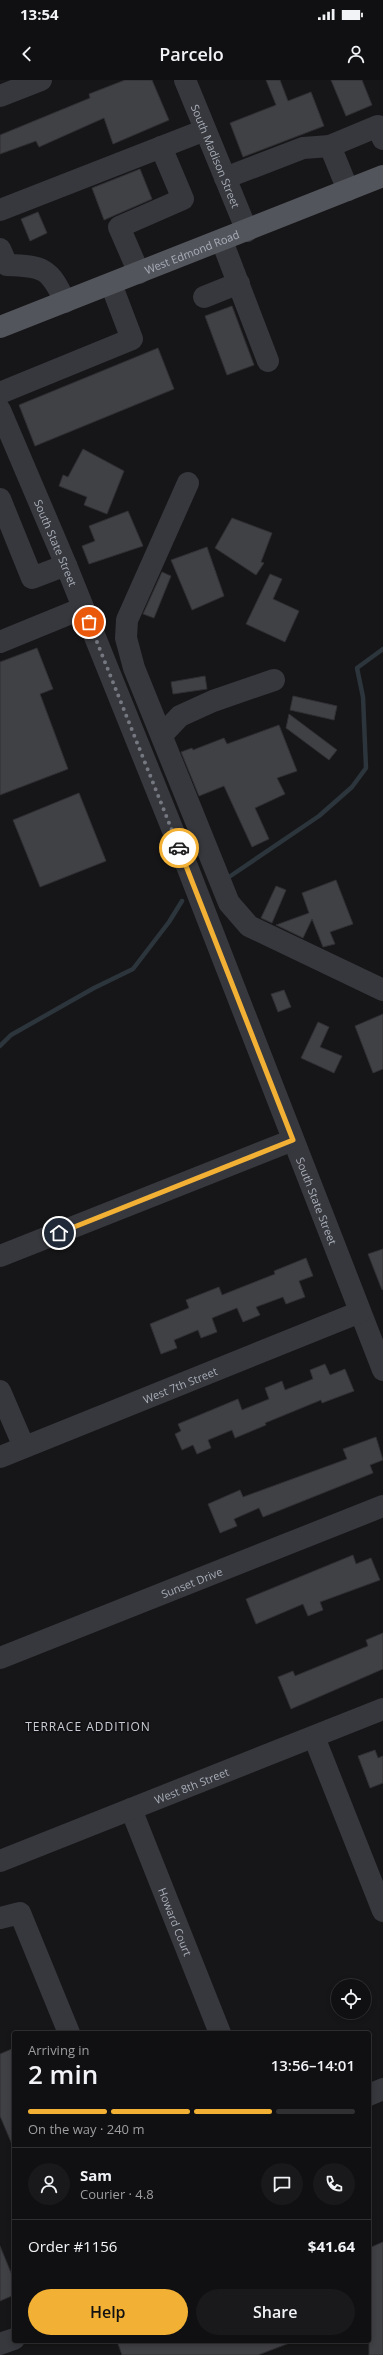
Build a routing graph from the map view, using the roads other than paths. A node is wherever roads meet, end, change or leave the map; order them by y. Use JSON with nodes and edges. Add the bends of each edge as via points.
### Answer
{"nodes":[{"id":1,"x":41,"y":80,"type":"edge"},
{"id":2,"x":185,"y":80,"type":"edge"},
{"id":3,"x":0,"y":96,"type":"edge"},
{"id":4,"x":206,"y":130,"type":"junction"},
{"id":5,"x":383,"y":139,"type":"edge"},
{"id":6,"x":330,"y":146,"type":"junction"},
{"id":7,"x":161,"y":147,"type":"junction"},
{"id":8,"x":383,"y":176,"type":"edge"},
{"id":9,"x":225,"y":178,"type":"junction"},
{"id":10,"x":348,"y":190,"type":"junction"},
{"id":11,"x":0,"y":210,"type":"edge"},
{"id":12,"x":247,"y":231,"type":"junction"},
{"id":13,"x":222,"y":241,"type":"junction"},
{"id":14,"x":0,"y":249,"type":"edge"},
{"id":15,"x":139,"y":273,"type":"junction"},
{"id":16,"x":239,"y":283,"type":"junction"},
{"id":17,"x":111,"y":284,"type":"junction"},
{"id":18,"x":204,"y":297,"type":"dead end"},
{"id":19,"x":65,"y":302,"type":"junction"},
{"id":20,"x":0,"y":327,"type":"edge"},
{"id":21,"x":268,"y":361,"type":"dead end"},
{"id":22,"x":0,"y":393,"type":"edge"},
{"id":23,"x":0,"y":410,"type":"edge"},
{"id":24,"x":8,"y":451,"type":"edge"},
{"id":25,"x":188,"y":483,"type":"dead end"},
{"id":26,"x":0,"y":499,"type":"edge"},
{"id":27,"x":66,"y":565,"type":"junction"},
{"id":28,"x":83,"y":608,"type":"junction"},
{"id":29,"x":0,"y":642,"type":"edge"},
{"id":30,"x":274,"y":680,"type":"dead end"},
{"id":31,"x":162,"y":735,"type":"junction"},
{"id":32,"x":200,"y":830,"type":"junction"},
{"id":33,"x":178,"y":843,"type":"junction"},
{"id":34,"x":383,"y":990,"type":"edge"},
{"id":35,"x":293,"y":1140,"type":"junction"},
{"id":36,"x":0,"y":1256,"type":"edge"},
{"id":37,"x":360,"y":1312,"type":"junction"},
{"id":38,"x":379,"y":1345,"type":"edge"},
{"id":39,"x":383,"y":1370,"type":"edge"},
{"id":40,"x":0,"y":1391,"type":"edge"},
{"id":41,"x":24,"y":1447,"type":"junction"},
{"id":42,"x":0,"y":1457,"type":"edge"},
{"id":43,"x":383,"y":1506,"type":"edge"},
{"id":44,"x":0,"y":1658,"type":"edge"},
{"id":45,"x":383,"y":1709,"type":"edge"},
{"id":46,"x":314,"y":1737,"type":"junction"},
{"id":47,"x":131,"y":1809,"type":"junction"},
{"id":48,"x":0,"y":1861,"type":"edge"},
{"id":49,"x":383,"y":1910,"type":"edge"},
{"id":50,"x":0,"y":1918,"type":"edge"},
{"id":51,"x":68,"y":2031,"type":"edge"},
{"id":52,"x":219,"y":2031,"type":"edge"},
{"id":53,"x":383,"y":2089,"type":"edge"},
{"id":54,"x":371,"y":2094,"type":"edge"},
{"id":55,"x":12,"y":2340,"type":"edge"},
{"id":56,"x":0,"y":2344,"type":"edge"}],
"edges":[{"from":1,"to":3,"type":"street"},
{"from":2,"to":4,"type":"street","name":"South Madison Street"},
{"from":4,"to":7,"type":"street"},
{"from":4,"to":9,"type":"street","name":"South Madison Street"},
{"from":5,"to":6,"type":"street","via":[[378,126]]},
{"from":6,"to":9,"type":"street","via":[[302,148]]},
{"from":6,"to":10,"type":"street"},
{"from":7,"to":11,"type":"street"},
{"from":7,"to":15,"type":"street","via":[[183,199],[119,227]]},
{"from":8,"to":10,"type":"main road","name":"West Edmond Road"},
{"from":9,"to":12,"type":"street","name":"South Madison Street"},
{"from":10,"to":12,"type":"main road","name":"West Edmond Road"},
{"from":12,"to":13,"type":"main road","name":"West Edmond Road"},
{"from":13,"to":15,"type":"main road","name":"West Edmond Road"},
{"from":13,"to":16,"type":"street"},
{"from":14,"to":19,"type":"street","via":[[6,265],[26,266],[43,271],[55,280]]},
{"from":15,"to":17,"type":"main road","name":"West Edmond Road"},
{"from":16,"to":18,"type":"street"},
{"from":16,"to":21,"type":"street"},
{"from":17,"to":19,"type":"main road","name":"West Edmond Road"},
{"from":17,"to":22,"type":"street","via":[[132,339]]},
{"from":19,"to":20,"type":"main road","name":"West Edmond Road"},
{"from":23,"to":24,"type":"street","name":"South State Street"},
{"from":24,"to":27,"type":"street","name":"South State Street"},
{"from":25,"to":31,"type":"street","via":[[127,620],[126,638],[134,668]]},
{"from":26,"to":27,"type":"street","via":[[32,578]]},
{"from":27,"to":28,"type":"street","name":"South State Street"},
{"from":28,"to":29,"type":"street"},
{"from":28,"to":33,"type":"street","name":"South State Street"},
{"from":30,"to":31,"type":"street","via":[[213,701],[180,716]]},
{"from":31,"to":32,"type":"street"},
{"from":32,"to":33,"type":"street"},
{"from":32,"to":34,"type":"street","via":[[229,903],[249,926]]},
{"from":33,"to":35,"type":"street","name":"South State Street"},
{"from":35,"to":36,"type":"street"},
{"from":35,"to":37,"type":"street","name":"South State Street"},
{"from":37,"to":38,"type":"street","name":"South State Street"},
{"from":37,"to":41,"type":"street","name":"West 7th Street"},
{"from":38,"to":39,"type":"street","name":"South State Street"},
{"from":40,"to":41,"type":"street"},
{"from":41,"to":42,"type":"street","name":"West 7th Street"},
{"from":43,"to":44,"type":"street","name":"Sunset Drive"},
{"from":45,"to":46,"type":"street","name":"West 8th Street"},
{"from":46,"to":47,"type":"street","name":"West 8th Street"},
{"from":46,"to":49,"type":"street"},
{"from":47,"to":48,"type":"street","name":"West 8th Street"},
{"from":47,"to":52,"type":"street","name":"Howard Court"},
{"from":50,"to":51,"type":"street","via":[[20,1913]]},
{"from":53,"to":54,"type":"street"},
{"from":55,"to":56,"type":"street"}]}
